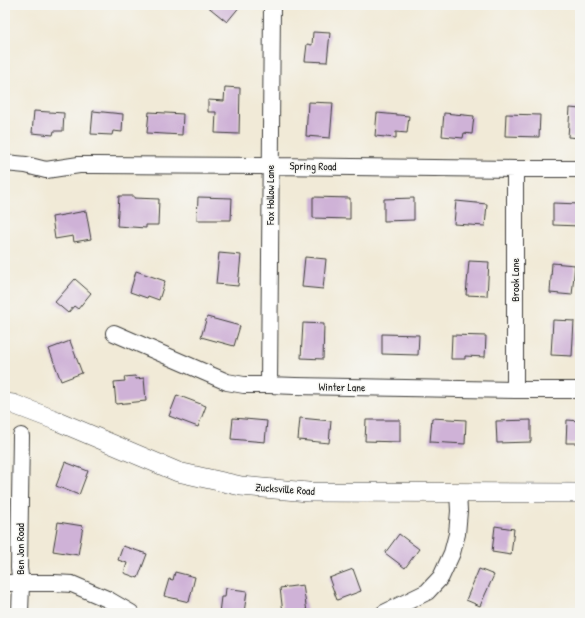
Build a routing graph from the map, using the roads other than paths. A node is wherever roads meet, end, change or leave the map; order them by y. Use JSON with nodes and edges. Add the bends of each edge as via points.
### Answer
{"nodes":[{"id":1,"x":272,"y":5,"type":"edge"},
{"id":2,"x":7,"y":164,"type":"edge"},
{"id":3,"x":271,"y":166,"type":"junction"},
{"id":4,"x":515,"y":169,"type":"junction"},
{"id":5,"x":580,"y":169,"type":"edge"},
{"id":6,"x":114,"y":333,"type":"dead end"},
{"id":7,"x":269,"y":384,"type":"junction"},
{"id":8,"x":516,"y":390,"type":"junction"},
{"id":9,"x":580,"y":390,"type":"edge"},
{"id":10,"x":5,"y":403,"type":"edge"},
{"id":11,"x":22,"y":436,"type":"dead end"},
{"id":12,"x":458,"y":492,"type":"junction"},
{"id":13,"x":580,"y":493,"type":"edge"},
{"id":14,"x":13,"y":583,"type":"edge"},
{"id":15,"x":20,"y":613,"type":"edge"},
{"id":16,"x":131,"y":613,"type":"edge"},
{"id":17,"x":384,"y":613,"type":"edge"}],
"edges":[{"from":1,"to":3,"type":"street","name":"Fox Hollow Lane"},
{"from":2,"to":3,"type":"street","name":"Spring Road","via":[[46,170],[79,165]]},
{"from":3,"to":4,"type":"street","name":"Spring Road"},
{"from":3,"to":7,"type":"street","name":"Fox Hollow Lane"},
{"from":4,"to":5,"type":"street","name":"Spring Road"},
{"from":4,"to":8,"type":"street","name":"Brook Lane"},
{"from":6,"to":7,"type":"street","name":"Winter Lane","via":[[226,382],[244,385]]},
{"from":7,"to":8,"type":"street","name":"Winter Lane"},
{"from":8,"to":9,"type":"street","name":"Winter Lane"},
{"from":10,"to":12,"type":"street","name":"Zucksville Road","via":[[55,420],[178,472],[241,486],[308,492]]},
{"from":11,"to":14,"type":"street","name":"Ben Jon Road","via":[[19,568]]},
{"from":12,"to":13,"type":"street","name":"Zucksville Road"},
{"from":12,"to":17,"type":"street","via":[[457,534],[441,577],[427,592]]},
{"from":14,"to":15,"type":"street","name":"Ben Jon Road"},
{"from":14,"to":16,"type":"street","via":[[72,584]]}]}
